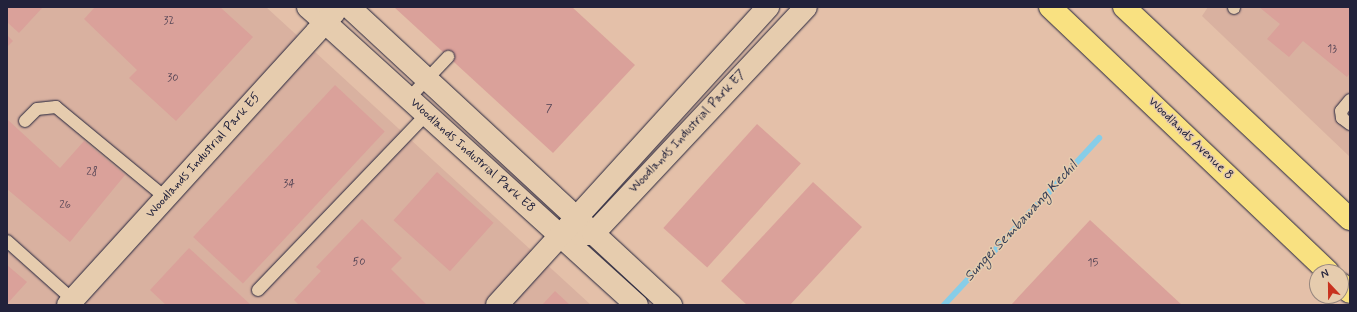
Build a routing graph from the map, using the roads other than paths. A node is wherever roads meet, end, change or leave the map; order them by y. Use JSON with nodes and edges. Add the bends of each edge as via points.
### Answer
{"nodes":[{"id":1,"x":308,"y":7,"type":"edge"},
{"id":2,"x":349,"y":7,"type":"edge"},
{"id":3,"x":768,"y":7,"type":"edge"},
{"id":4,"x":806,"y":7,"type":"edge"},
{"id":5,"x":1050,"y":7,"type":"edge"},
{"id":6,"x":1124,"y":7,"type":"edge"},
{"id":7,"x":333,"y":15,"type":"edge"},
{"id":8,"x":448,"y":57,"type":"dead end"},
{"id":9,"x":428,"y":79,"type":"junction"},
{"id":10,"x":409,"y":98,"type":"junction"},
{"id":11,"x":1350,"y":100,"type":"edge"},
{"id":12,"x":427,"y":114,"type":"junction"},
{"id":13,"x":25,"y":121,"type":"dead end"},
{"id":14,"x":1350,"y":124,"type":"edge"},
{"id":15,"x":166,"y":198,"type":"junction"},
{"id":16,"x":576,"y":217,"type":"junction"},
{"id":17,"x":1350,"y":219,"type":"edge"},
{"id":18,"x":593,"y":234,"type":"junction"},
{"id":19,"x":560,"y":235,"type":"junction"},
{"id":20,"x":7,"y":241,"type":"edge"},
{"id":21,"x":1320,"y":264,"type":"edge"},
{"id":22,"x":258,"y":290,"type":"dead end"},
{"id":23,"x":71,"y":303,"type":"edge"},
{"id":24,"x":497,"y":305,"type":"edge"},
{"id":25,"x":637,"y":305,"type":"edge"},
{"id":26,"x":671,"y":305,"type":"edge"}],
"edges":[{"from":1,"to":7,"type":"street","name":"Woodlands Industrial Park E8"},
{"from":2,"to":9,"type":"street","name":"Woodlands Industrial Park E8"},
{"from":3,"to":16,"type":"street","name":"Woodlands Industrial Park E7","via":[[594,201]]},
{"from":4,"to":18,"type":"street","name":"Woodlands Industrial Park E7"},
{"from":5,"to":21,"type":"main road","name":"Woodlands Avenue 8"},
{"from":6,"to":17,"type":"main road"},
{"from":7,"to":10,"type":"street","name":"Woodlands Industrial Park E8"},
{"from":7,"to":15,"type":"street","name":"Woodlands Industrial Park E5"},
{"from":8,"to":9,"type":"lane"},
{"from":9,"to":10,"type":"lane"},
{"from":9,"to":16,"type":"street","name":"Woodlands Industrial Park E8"},
{"from":10,"to":12,"type":"street","name":"Woodlands Industrial Park E8"},
{"from":11,"to":14,"type":"lane","via":[[1340,112],[1342,118]]},
{"from":12,"to":19,"type":"street","name":"Woodlands Industrial Park E8"},
{"from":12,"to":22,"type":"lane"},
{"from":13,"to":15,"type":"lane","via":[[36,109],[56,107]]},
{"from":15,"to":23,"type":"street","name":"Woodlands Industrial Park E5"},
{"from":16,"to":18,"type":"street","name":"Woodlands Industrial Park E8"},
{"from":16,"to":19,"type":"street","name":"Woodlands Industrial Park E7"},
{"from":18,"to":19,"type":"street"},
{"from":18,"to":26,"type":"street","name":"Woodlands Industrial Park E8"},
{"from":19,"to":24,"type":"street","name":"Woodlands Industrial Park E7"},
{"from":19,"to":25,"type":"street","name":"Woodlands Industrial Park E8"},
{"from":20,"to":23,"type":"lane"}]}
